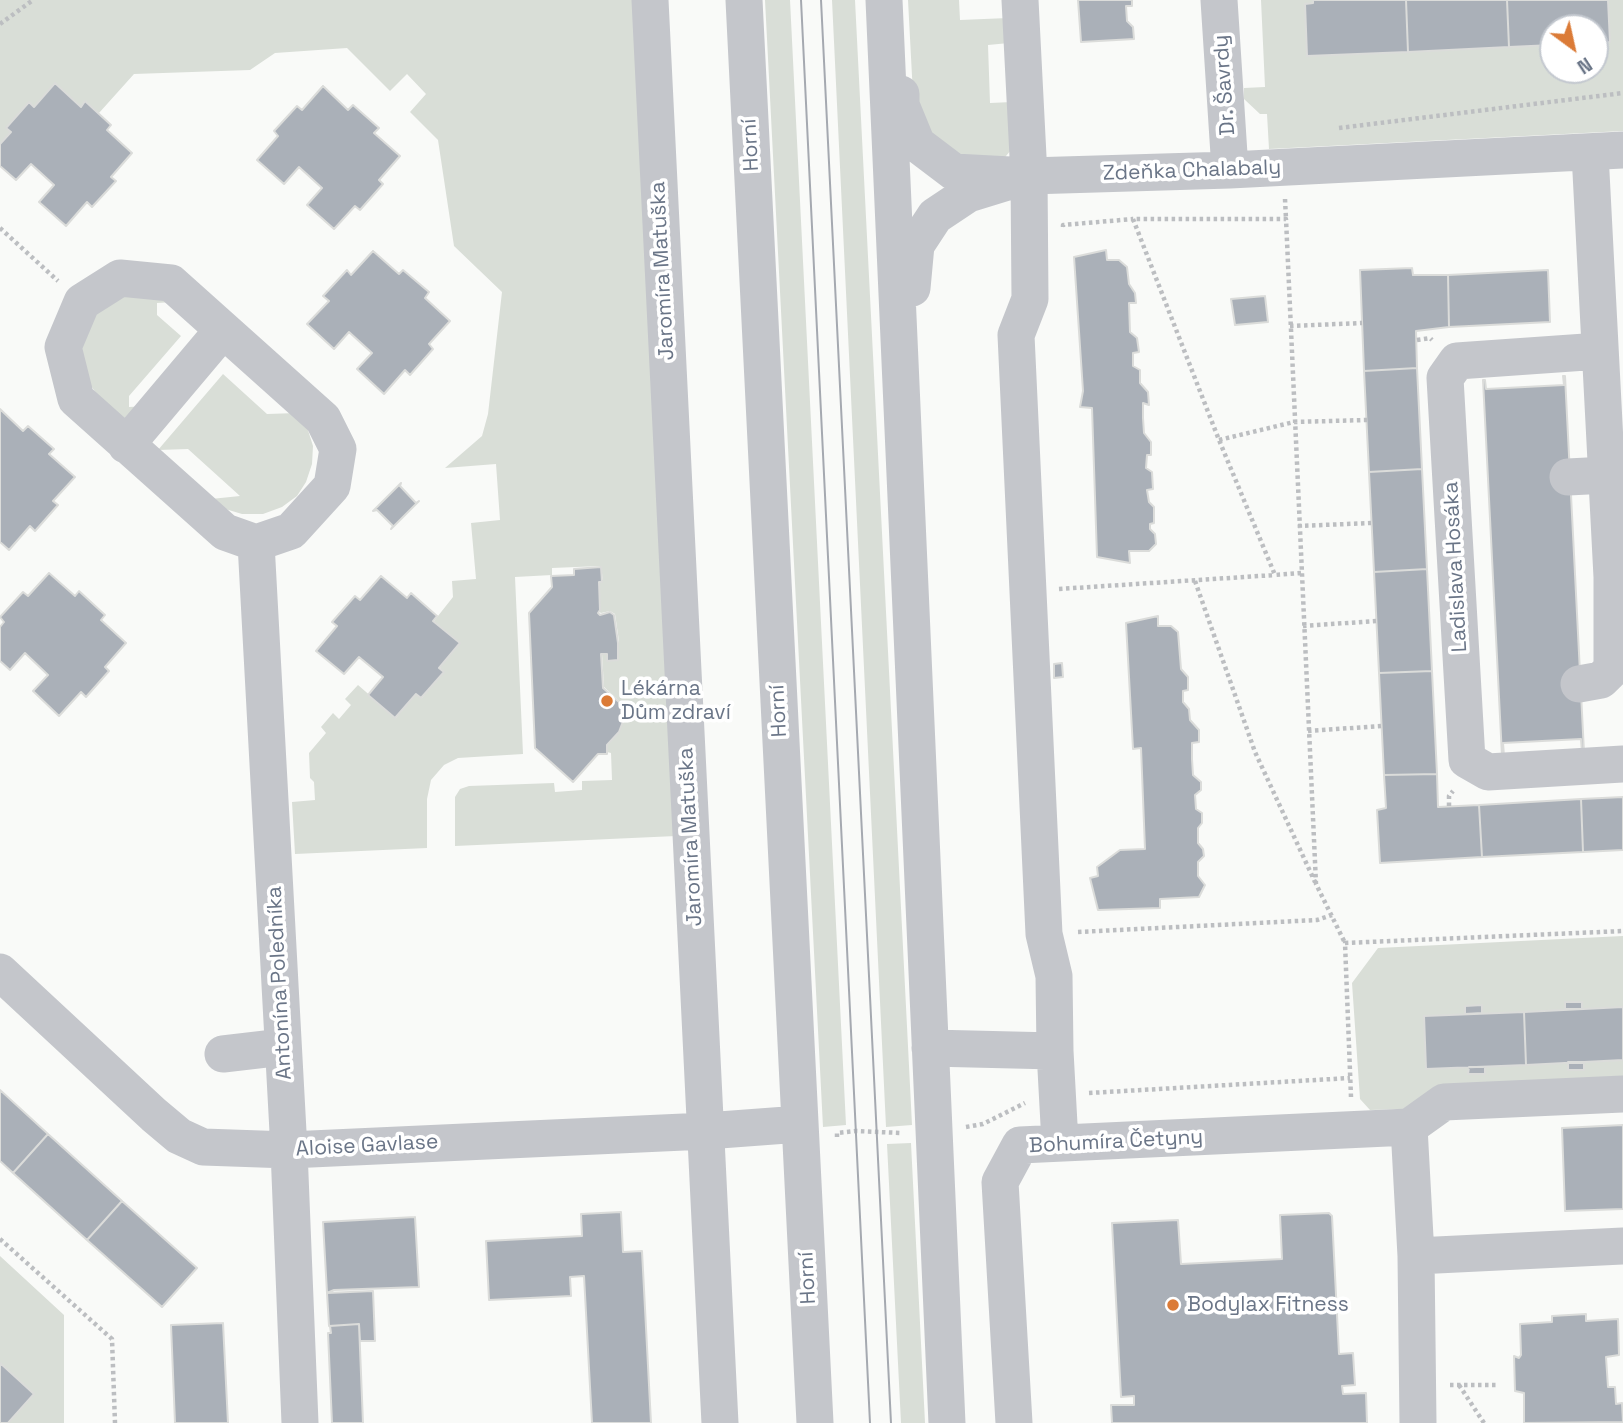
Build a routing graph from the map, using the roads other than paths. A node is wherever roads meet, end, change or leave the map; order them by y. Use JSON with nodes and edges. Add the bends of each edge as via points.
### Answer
{"nodes":[{"id":1,"x":650,"y":0,"type":"edge"},
{"id":2,"x":744,"y":0,"type":"edge"},
{"id":3,"x":884,"y":0,"type":"edge"},
{"id":4,"x":900,"y":0,"type":"edge"},
{"id":5,"x":1020,"y":0,"type":"edge"},
{"id":6,"x":1219,"y":0,"type":"edge"},
{"id":7,"x":1606,"y":151,"type":"edge"},
{"id":8,"x":1230,"y":170,"type":"junction"},
{"id":9,"x":1029,"y":176,"type":"junction"},
{"id":10,"x":223,"y":330,"type":"junction"},
{"id":11,"x":1600,"y":351,"type":"junction"},
{"id":12,"x":126,"y":444,"type":"junction"},
{"id":13,"x":1606,"y":475,"type":"junction"},
{"id":14,"x":1568,"y":477,"type":"dead end"},
{"id":15,"x":907,"y":524,"type":"junction"},
{"id":16,"x":256,"y":543,"type":"junction"},
{"id":17,"x":1617,"y":577,"type":"edge"},
{"id":18,"x":1578,"y":684,"type":"dead end"},
{"id":19,"x":1623,"y":764,"type":"edge"},
{"id":20,"x":6,"y":991,"type":"edge"},
{"id":21,"x":283,"y":1047,"type":"junction"},
{"id":22,"x":930,"y":1048,"type":"junction"},
{"id":23,"x":1055,"y":1051,"type":"junction"},
{"id":24,"x":223,"y":1054,"type":"dead end"},
{"id":25,"x":1623,"y":1094,"type":"edge"},
{"id":26,"x":800,"y":1124,"type":"junction"},
{"id":27,"x":1409,"y":1127,"type":"junction"},
{"id":28,"x":706,"y":1131,"type":"junction"},
{"id":29,"x":1060,"y":1143,"type":"junction"},
{"id":30,"x":289,"y":1150,"type":"junction"},
{"id":31,"x":1623,"y":1246,"type":"edge"},
{"id":32,"x":1416,"y":1256,"type":"junction"},
{"id":33,"x":300,"y":1423,"type":"edge"},
{"id":34,"x":720,"y":1423,"type":"edge"},
{"id":35,"x":815,"y":1423,"type":"edge"},
{"id":36,"x":947,"y":1423,"type":"edge"},
{"id":37,"x":1014,"y":1423,"type":"edge"},
{"id":38,"x":1418,"y":1423,"type":"edge"}],
"edges":[{"from":1,"to":28,"type":"street","name":"Jaromíra Matuška"},
{"from":2,"to":26,"type":"street","name":"Horní"},
{"from":3,"to":15,"type":"street"},
{"from":4,"to":9,"type":"street","name":"Zdeňka Chalabaly","via":[[901,105],[917,144],[954,172]]},
{"from":5,"to":9,"type":"street"},
{"from":6,"to":8,"type":"street","name":"Dr. Šavrdy"},
{"from":7,"to":8,"type":"street","name":"Zdeňka Chalabaly"},
{"from":7,"to":11,"type":"street"},
{"from":8,"to":9,"type":"street","name":"Zdeňka Chalabaly"},
{"from":9,"to":15,"type":"street","via":[[968,194],[934,216],[916,245],[912,289],[918,464]]},
{"from":9,"to":23,"type":"street","via":[[1030,299],[1016,335],[1044,934],[1054,976]]},
{"from":10,"to":12,"type":"street"},
{"from":10,"to":12,"type":"street","via":[[171,283],[120,278],[82,302],[63,347],[76,399]]},
{"from":10,"to":16,"type":"street","via":[[323,419],[338,449],[332,486],[291,531]]},
{"from":11,"to":13,"type":"street"},
{"from":11,"to":19,"type":"street","name":"Ladislava Hosáka","via":[[1457,361],[1445,378],[1467,760],[1488,772]]},
{"from":12,"to":16,"type":"street","via":[[225,533]]},
{"from":13,"to":14,"type":"street"},
{"from":13,"to":17,"type":"street"},
{"from":15,"to":22,"type":"street"},
{"from":16,"to":21,"type":"street","name":"Antonína Poledníka"},
{"from":17,"to":18,"type":"street","via":[[1612,669],[1601,680]]},
{"from":20,"to":30,"type":"street","name":"Aloise Gavlase","via":[[179,1136],[204,1147]]},
{"from":21,"to":24,"type":"street"},
{"from":21,"to":30,"type":"street","name":"Antonína Poledníka"},
{"from":22,"to":23,"type":"street"},
{"from":22,"to":36,"type":"street"},
{"from":23,"to":29,"type":"street"},
{"from":25,"to":27,"type":"street","via":[[1444,1102]]},
{"from":26,"to":28,"type":"street","name":"Aloise Gavlase"},
{"from":26,"to":35,"type":"street","name":"Horní"},
{"from":27,"to":29,"type":"street","name":"Bohumíra Četyny"},
{"from":27,"to":32,"type":"street"},
{"from":28,"to":30,"type":"street","name":"Aloise Gavlase"},
{"from":28,"to":34,"type":"street","name":"Jaromíra Matuška"},
{"from":29,"to":37,"type":"street","name":"Bohumíra Četyny","via":[[1020,1145],[1000,1182]]},
{"from":30,"to":33,"type":"street","name":"Antonína Poledníka"},
{"from":31,"to":32,"type":"street"},
{"from":32,"to":38,"type":"street"}]}
